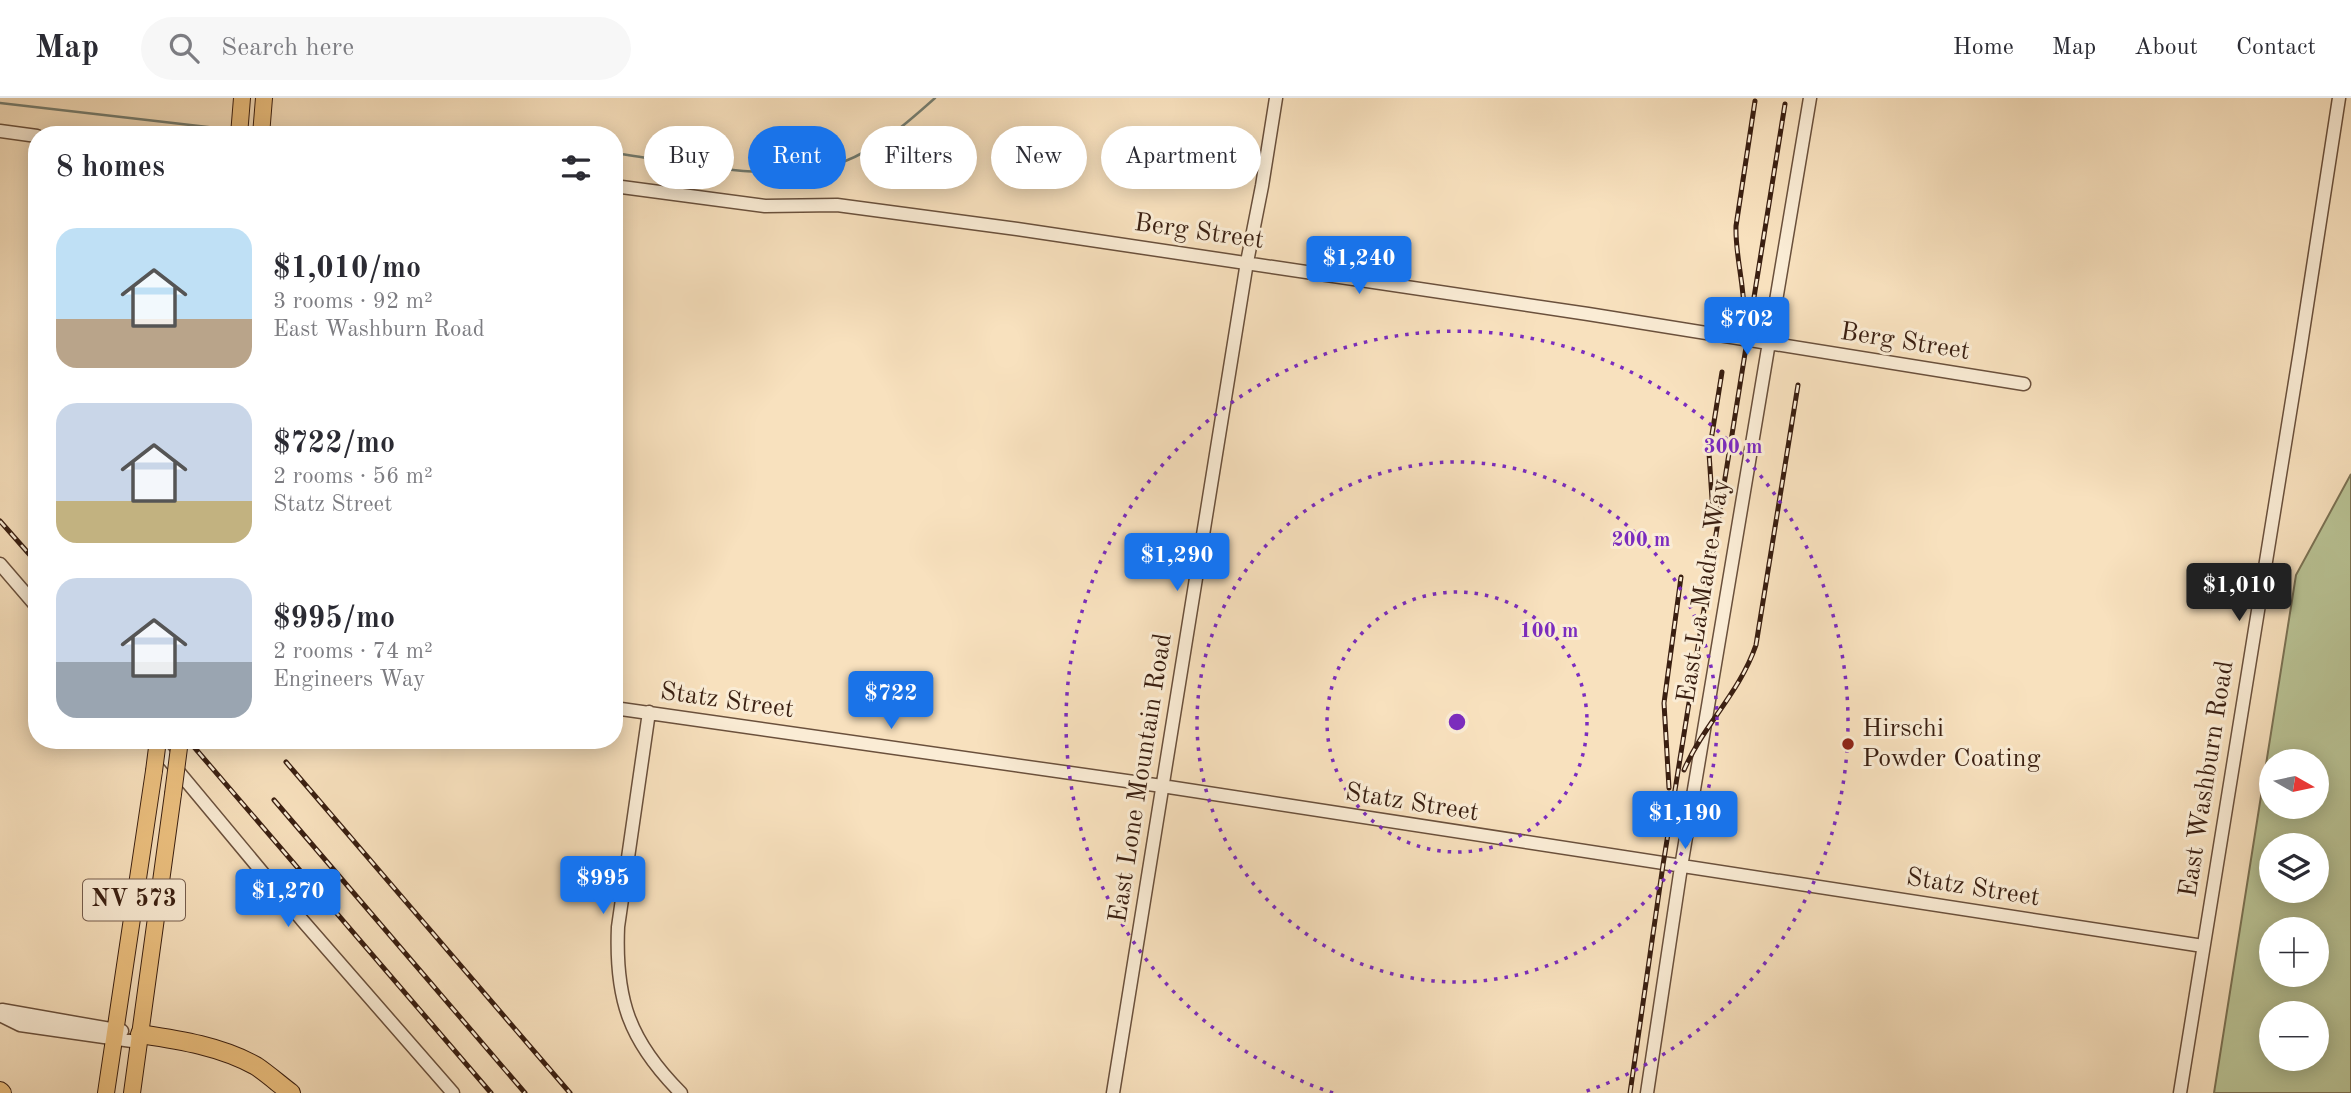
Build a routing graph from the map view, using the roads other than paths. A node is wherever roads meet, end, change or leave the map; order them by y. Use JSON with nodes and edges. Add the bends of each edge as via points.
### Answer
{"nodes":[{"id":1,"x":242,"y":98,"type":"edge"},
{"id":2,"x":264,"y":98,"type":"edge"},
{"id":3,"x":1276,"y":98,"type":"edge"},
{"id":4,"x":1810,"y":98,"type":"edge"},
{"id":5,"x":2339,"y":98,"type":"edge"},
{"id":6,"x":240,"y":126,"type":"edge"},
{"id":7,"x":262,"y":126,"type":"edge"},
{"id":8,"x":0,"y":131,"type":"edge"},
{"id":9,"x":28,"y":135,"type":"edge"},
{"id":10,"x":623,"y":187,"type":"edge"},
{"id":11,"x":1247,"y":262,"type":"junction"},
{"id":12,"x":1768,"y":344,"type":"junction"},
{"id":13,"x":2024,"y":384,"type":"dead end"},
{"id":14,"x":0,"y":564,"type":"edge"},
{"id":15,"x":28,"y":597,"type":"edge"},
{"id":16,"x":623,"y":709,"type":"edge"},
{"id":17,"x":649,"y":712,"type":"junction"},
{"id":18,"x":155,"y":749,"type":"edge"},
{"id":19,"x":162,"y":749,"type":"edge"},
{"id":20,"x":179,"y":749,"type":"edge"},
{"id":21,"x":1162,"y":786,"type":"junction"},
{"id":22,"x":1681,"y":867,"type":"junction"},
{"id":23,"x":2203,"y":946,"type":"junction"},
{"id":24,"x":0,"y":1012,"type":"edge"},
{"id":25,"x":114,"y":1034,"type":"junction"},
{"id":26,"x":139,"y":1038,"type":"junction"},
{"id":27,"x":106,"y":1093,"type":"edge"},
{"id":28,"x":132,"y":1093,"type":"edge"},
{"id":29,"x":291,"y":1093,"type":"edge"},
{"id":30,"x":453,"y":1093,"type":"edge"},
{"id":31,"x":681,"y":1093,"type":"edge"},
{"id":32,"x":1113,"y":1093,"type":"edge"},
{"id":33,"x":1647,"y":1093,"type":"edge"},
{"id":34,"x":2180,"y":1093,"type":"edge"}],
"edges":[{"from":1,"to":6,"type":"main road"},
{"from":2,"to":7,"type":"main road"},
{"from":3,"to":11,"type":"street","name":"East Lone Mountain Road"},
{"from":4,"to":12,"type":"street","name":"East La Madre Way"},
{"from":5,"to":23,"type":"street","name":"East Washburn Road"},
{"from":8,"to":9,"type":"street"},
{"from":10,"to":11,"type":"street","name":"Berg Street","via":[[765,205],[853,207]]},
{"from":11,"to":12,"type":"street","name":"Berg Street"},
{"from":11,"to":21,"type":"street","name":"East Lone Mountain Road"},
{"from":12,"to":13,"type":"street","name":"Berg Street"},
{"from":12,"to":22,"type":"street","name":"East La Madre Way"},
{"from":14,"to":15,"type":"street"},
{"from":16,"to":17,"type":"street","name":"Statz Street"},
{"from":17,"to":21,"type":"street","name":"Statz Street"},
{"from":17,"to":31,"type":"street","via":[[617,962],[632,1029],[658,1070]]},
{"from":18,"to":25,"type":"main road","number":"NV 573","bridge":true},
{"from":19,"to":30,"type":"street","via":[[302,920]]},
{"from":20,"to":26,"type":"main road","number":"NV 573","bridge":true},
{"from":21,"to":22,"type":"street","name":"Statz Street"},
{"from":21,"to":32,"type":"street","name":"East Lone Mountain Road"},
{"from":22,"to":23,"type":"street","name":"Statz Street"},
{"from":22,"to":33,"type":"street","name":"East La Madre Way"},
{"from":23,"to":34,"type":"street","name":"East Washburn Road"},
{"from":24,"to":25,"type":"street"},
{"from":25,"to":26,"type":"street"},
{"from":25,"to":27,"type":"main road","number":"NV 573"},
{"from":26,"to":28,"type":"main road","number":"NV 573"},
{"from":26,"to":29,"type":"highway","via":[[190,1042],[220,1051],[257,1067]]}]}
